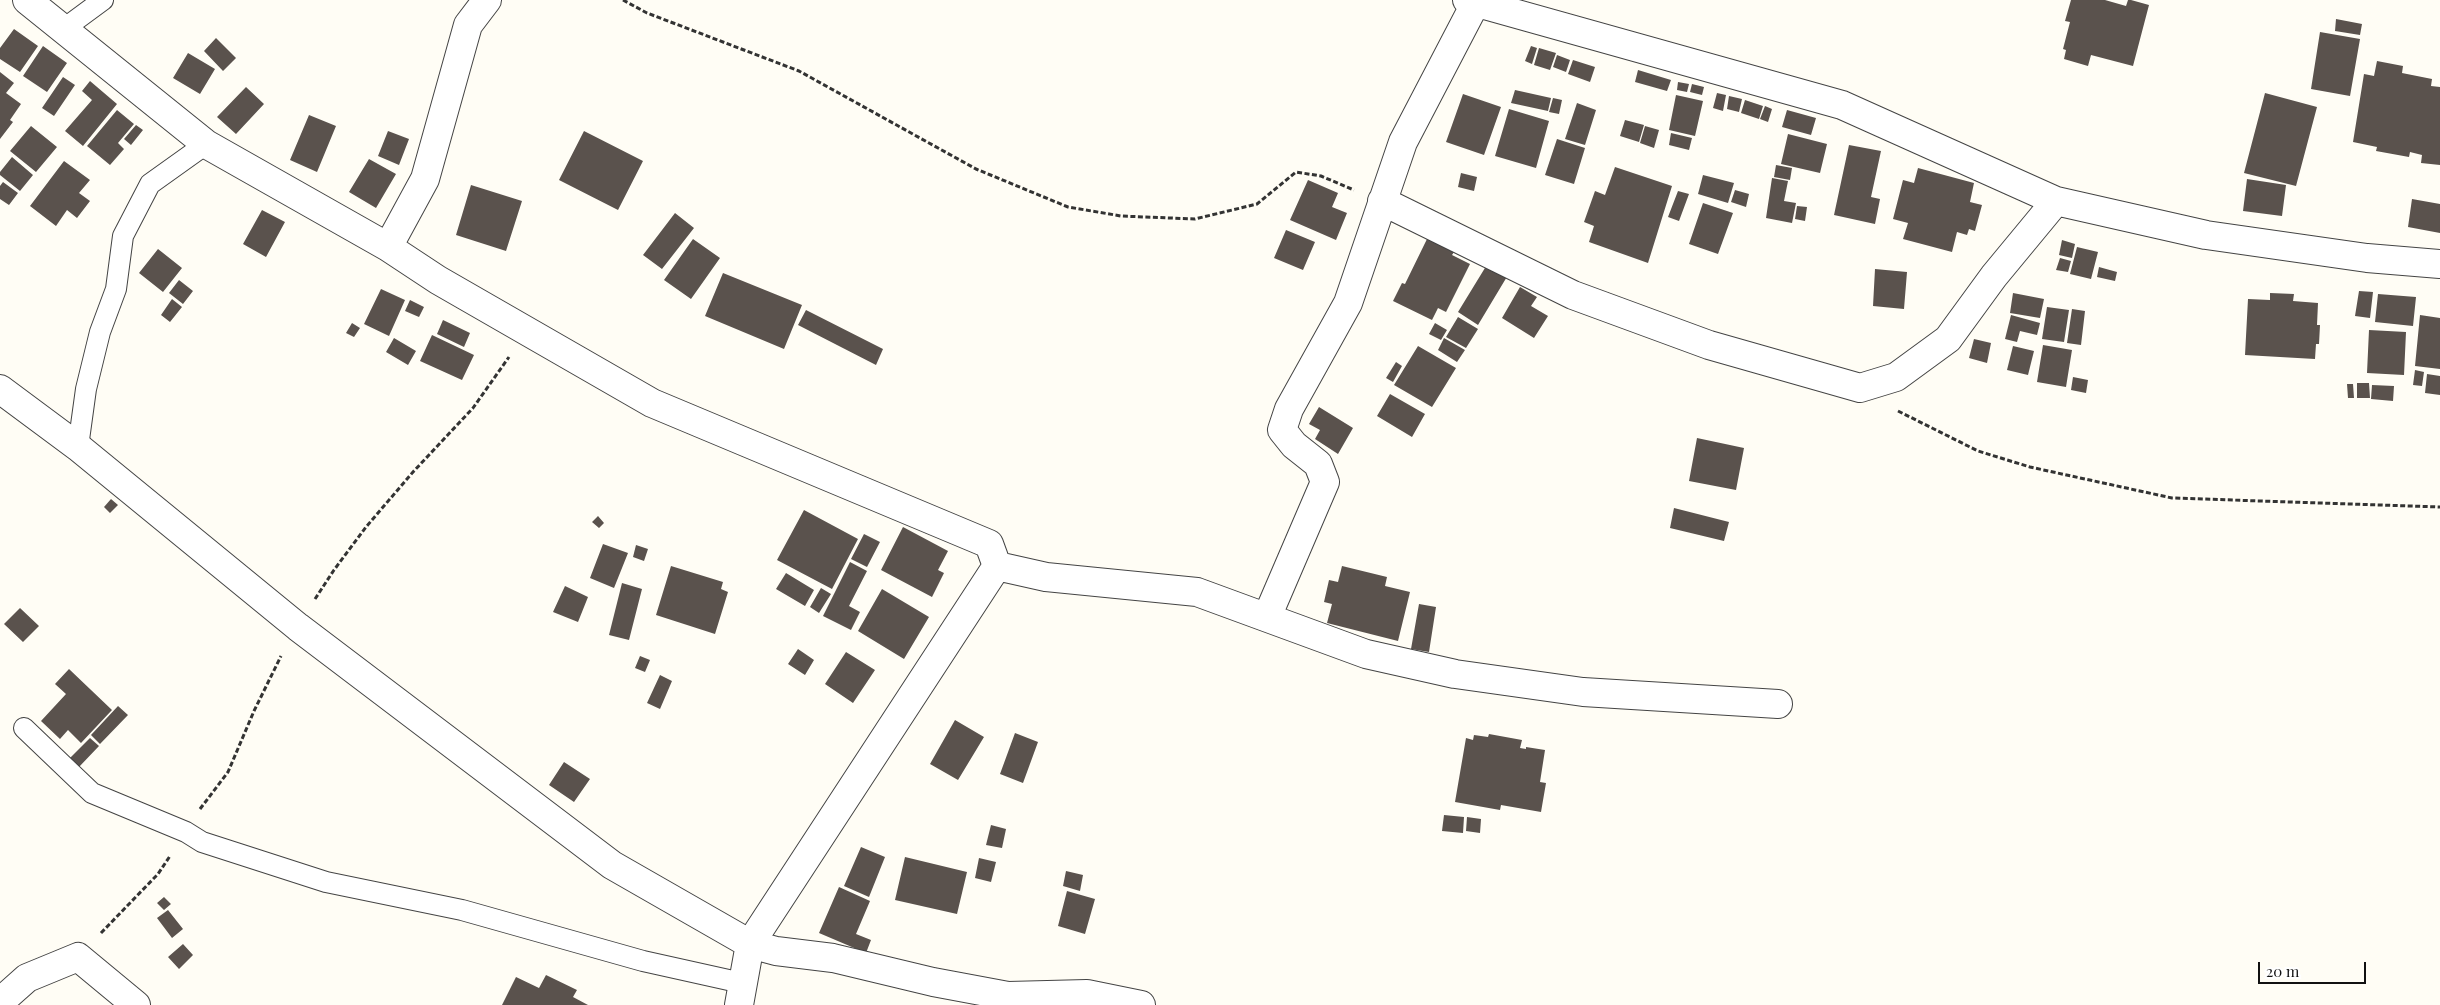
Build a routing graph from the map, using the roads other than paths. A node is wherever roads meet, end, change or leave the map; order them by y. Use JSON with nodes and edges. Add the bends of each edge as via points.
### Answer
{"nodes":[{"id":1,"x":27,"y":0,"type":"edge"},
{"id":2,"x":103,"y":0,"type":"edge"},
{"id":3,"x":487,"y":0,"type":"edge"},
{"id":4,"x":1472,"y":1,"type":"edge"},
{"id":5,"x":65,"y":28,"type":"junction"},
{"id":6,"x":206,"y":144,"type":"junction"},
{"id":7,"x":1382,"y":201,"type":"junction"},
{"id":8,"x":2056,"y":201,"type":"junction"},
{"id":9,"x":388,"y":247,"type":"junction"},
{"id":10,"x":2440,"y":264,"type":"edge"},
{"id":11,"x":0,"y":390,"type":"edge"},
{"id":12,"x":78,"y":447,"type":"junction"},
{"id":13,"x":997,"y":566,"type":"junction"},
{"id":14,"x":1267,"y":617,"type":"junction"},
{"id":15,"x":1778,"y":704,"type":"dead end"},
{"id":16,"x":24,"y":728,"type":"dead end"},
{"id":17,"x":750,"y":944,"type":"junction"},
{"id":18,"x":741,"y":994,"type":"edge"},
{"id":19,"x":0,"y":1002,"type":"edge"},
{"id":20,"x":136,"y":1005,"type":"edge"},
{"id":21,"x":1141,"y":1005,"type":"edge"}],
"edges":[{"from":1,"to":5,"type":"street"},
{"from":2,"to":5,"type":"lane"},
{"from":3,"to":9,"type":"street","via":[[468,25],[425,179]]},
{"from":4,"to":7,"type":"street","via":[[1403,142]]},
{"from":4,"to":8,"type":"street","via":[[1842,105]]},
{"from":5,"to":6,"type":"street"},
{"from":6,"to":9,"type":"street"},
{"from":6,"to":12,"type":"lane","via":[[150,184],[123,236],[116,289],[100,332],[86,389]]},
{"from":7,"to":8,"type":"street","via":[[1573,295],[1709,345],[1860,388],[1896,377],[1948,339],[1994,276]]},
{"from":7,"to":14,"type":"street","via":[[1348,303],[1289,409],[1282,430],[1294,445],[1318,464],[1325,482]]},
{"from":8,"to":10,"type":"street","via":[[2206,235],[2367,258]]},
{"from":9,"to":13,"type":"street","via":[[438,280],[652,403],[989,544]]},
{"from":11,"to":12,"type":"street"},
{"from":12,"to":17,"type":"street","via":[[298,627],[612,865]]},
{"from":13,"to":14,"type":"street","via":[[1046,577],[1197,592]]},
{"from":13,"to":17,"type":"street"},
{"from":14,"to":15,"type":"street","via":[[1366,654],[1455,674],[1583,692]]},
{"from":16,"to":18,"type":"lane","via":[[92,792],[202,842],[326,882],[462,910],[643,961]]},
{"from":17,"to":18,"type":"street"},
{"from":17,"to":21,"type":"street","via":[[776,951],[833,958],[1008,996],[1087,994]]},
{"from":19,"to":20,"type":"street","via":[[27,978],[78,957]]}]}
